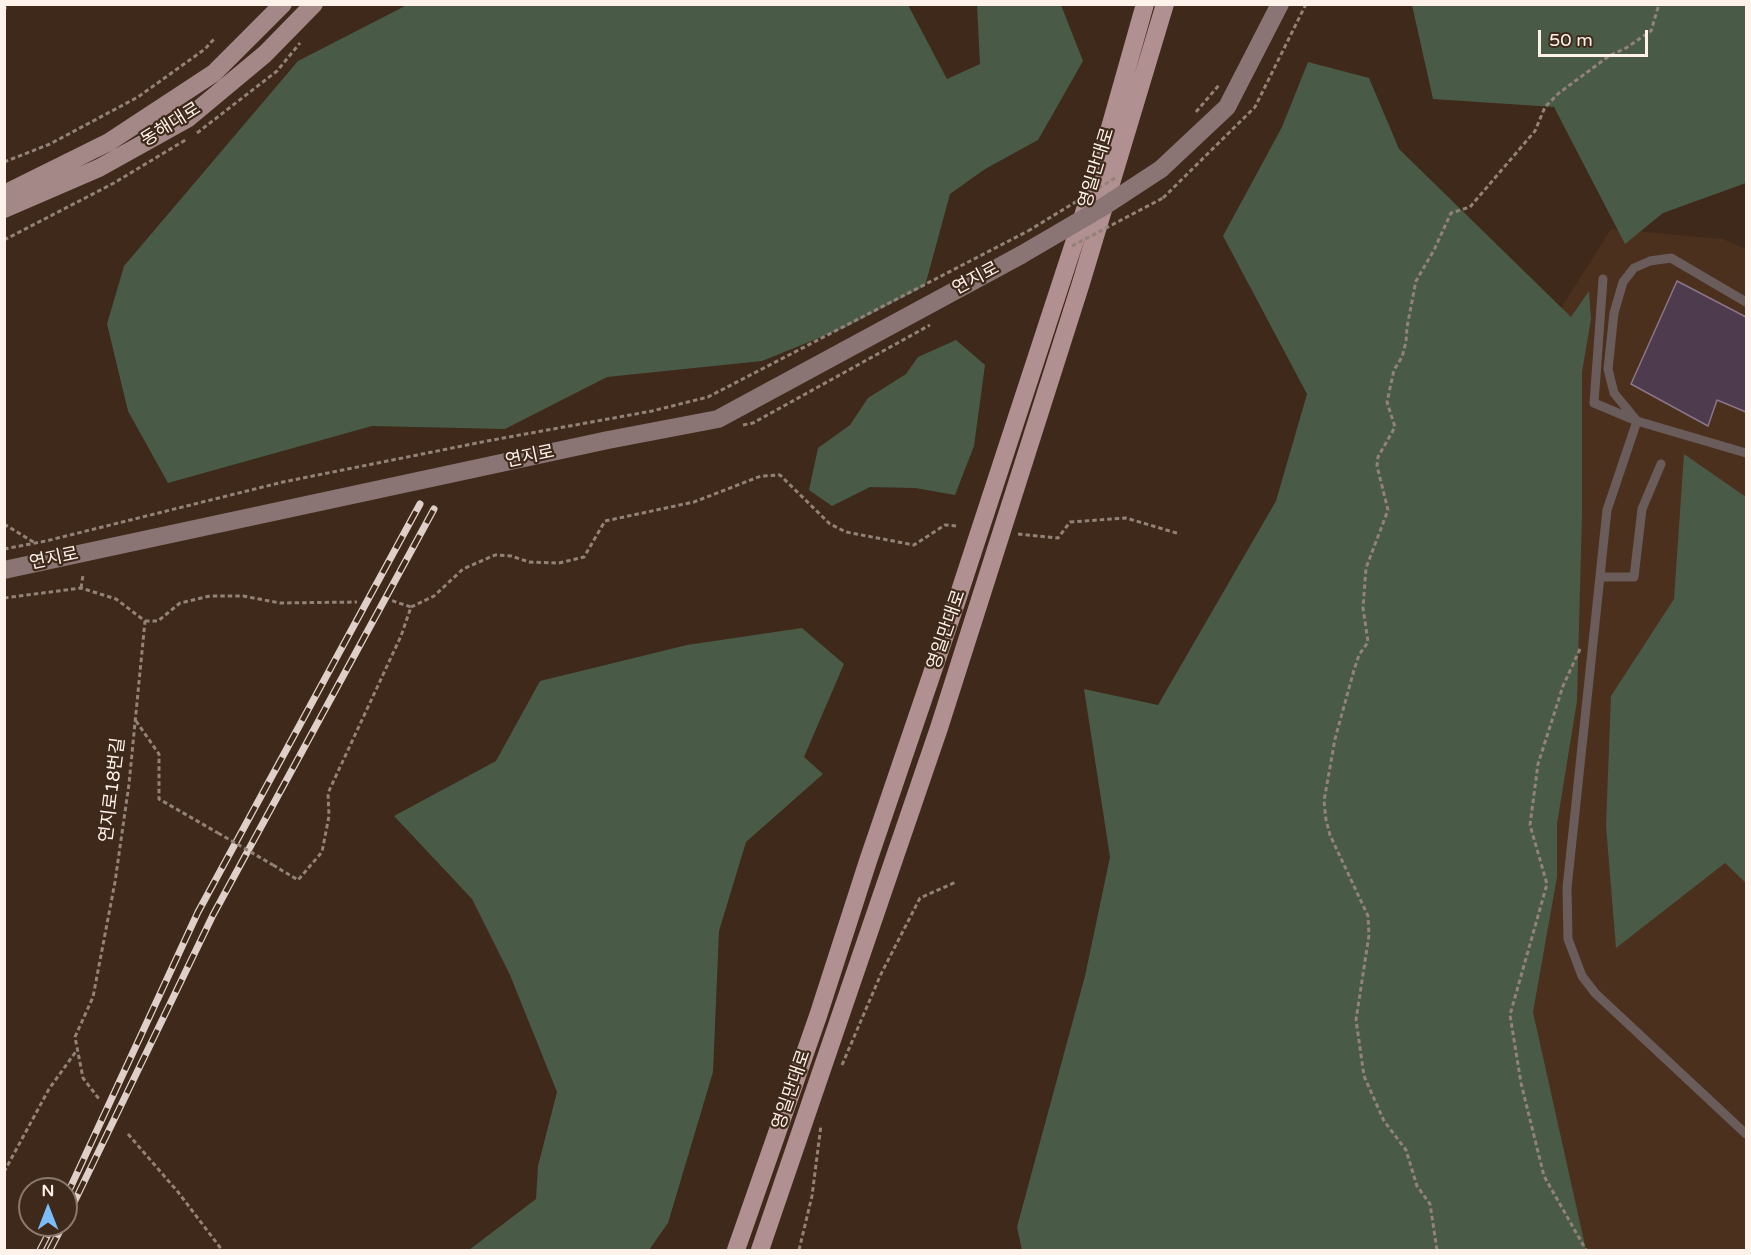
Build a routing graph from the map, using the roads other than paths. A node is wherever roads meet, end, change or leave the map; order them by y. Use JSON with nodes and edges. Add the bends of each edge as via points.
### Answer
{"nodes":[{"id":1,"x":283,"y":4,"type":"edge"},
{"id":2,"x":314,"y":4,"type":"edge"},
{"id":3,"x":1145,"y":4,"type":"edge"},
{"id":4,"x":1166,"y":4,"type":"edge"},
{"id":5,"x":1280,"y":4,"type":"edge"},
{"id":6,"x":4,"y":194,"type":"edge"},
{"id":7,"x":4,"y":209,"type":"edge"},
{"id":8,"x":1603,"y":279,"type":"dead end"},
{"id":9,"x":1746,"y":302,"type":"edge"},
{"id":10,"x":1637,"y":421,"type":"junction"},
{"id":11,"x":1746,"y":453,"type":"edge"},
{"id":12,"x":1661,"y":464,"type":"dead end"},
{"id":13,"x":4,"y":570,"type":"edge"},
{"id":14,"x":1600,"y":577,"type":"junction"},
{"id":15,"x":1746,"y":1134,"type":"edge"},
{"id":16,"x":736,"y":1251,"type":"edge"},
{"id":17,"x":760,"y":1251,"type":"edge"}],
"edges":[{"from":1,"to":6,"type":"main road","via":[[214,73],[109,142]]},
{"from":2,"to":7,"type":"main road","name":"동해대로","via":[[265,54],[187,119],[99,168]]},
{"from":3,"to":16,"type":"highway","name":"영일만대로","via":[[1098,170],[986,513]]},
{"from":4,"to":17,"type":"highway","name":"영일만대로","via":[[939,728]]},
{"from":5,"to":13,"type":"main road","name":"연지로","bridge":true,"via":[[1227,107],[1161,169],[1021,255],[718,419]]},
{"from":8,"to":10,"type":"lane","via":[[1594,403]]},
{"from":9,"to":10,"type":"lane","via":[[1671,258],[1634,268],[1623,282],[1614,313],[1608,369],[1614,393]]},
{"from":10,"to":11,"type":"lane"},
{"from":10,"to":14,"type":"lane","via":[[1607,510]]},
{"from":12,"to":14,"type":"lane","via":[[1642,509],[1634,577]]},
{"from":14,"to":15,"type":"lane","via":[[1567,888],[1568,939],[1582,976],[1595,993]]}]}
